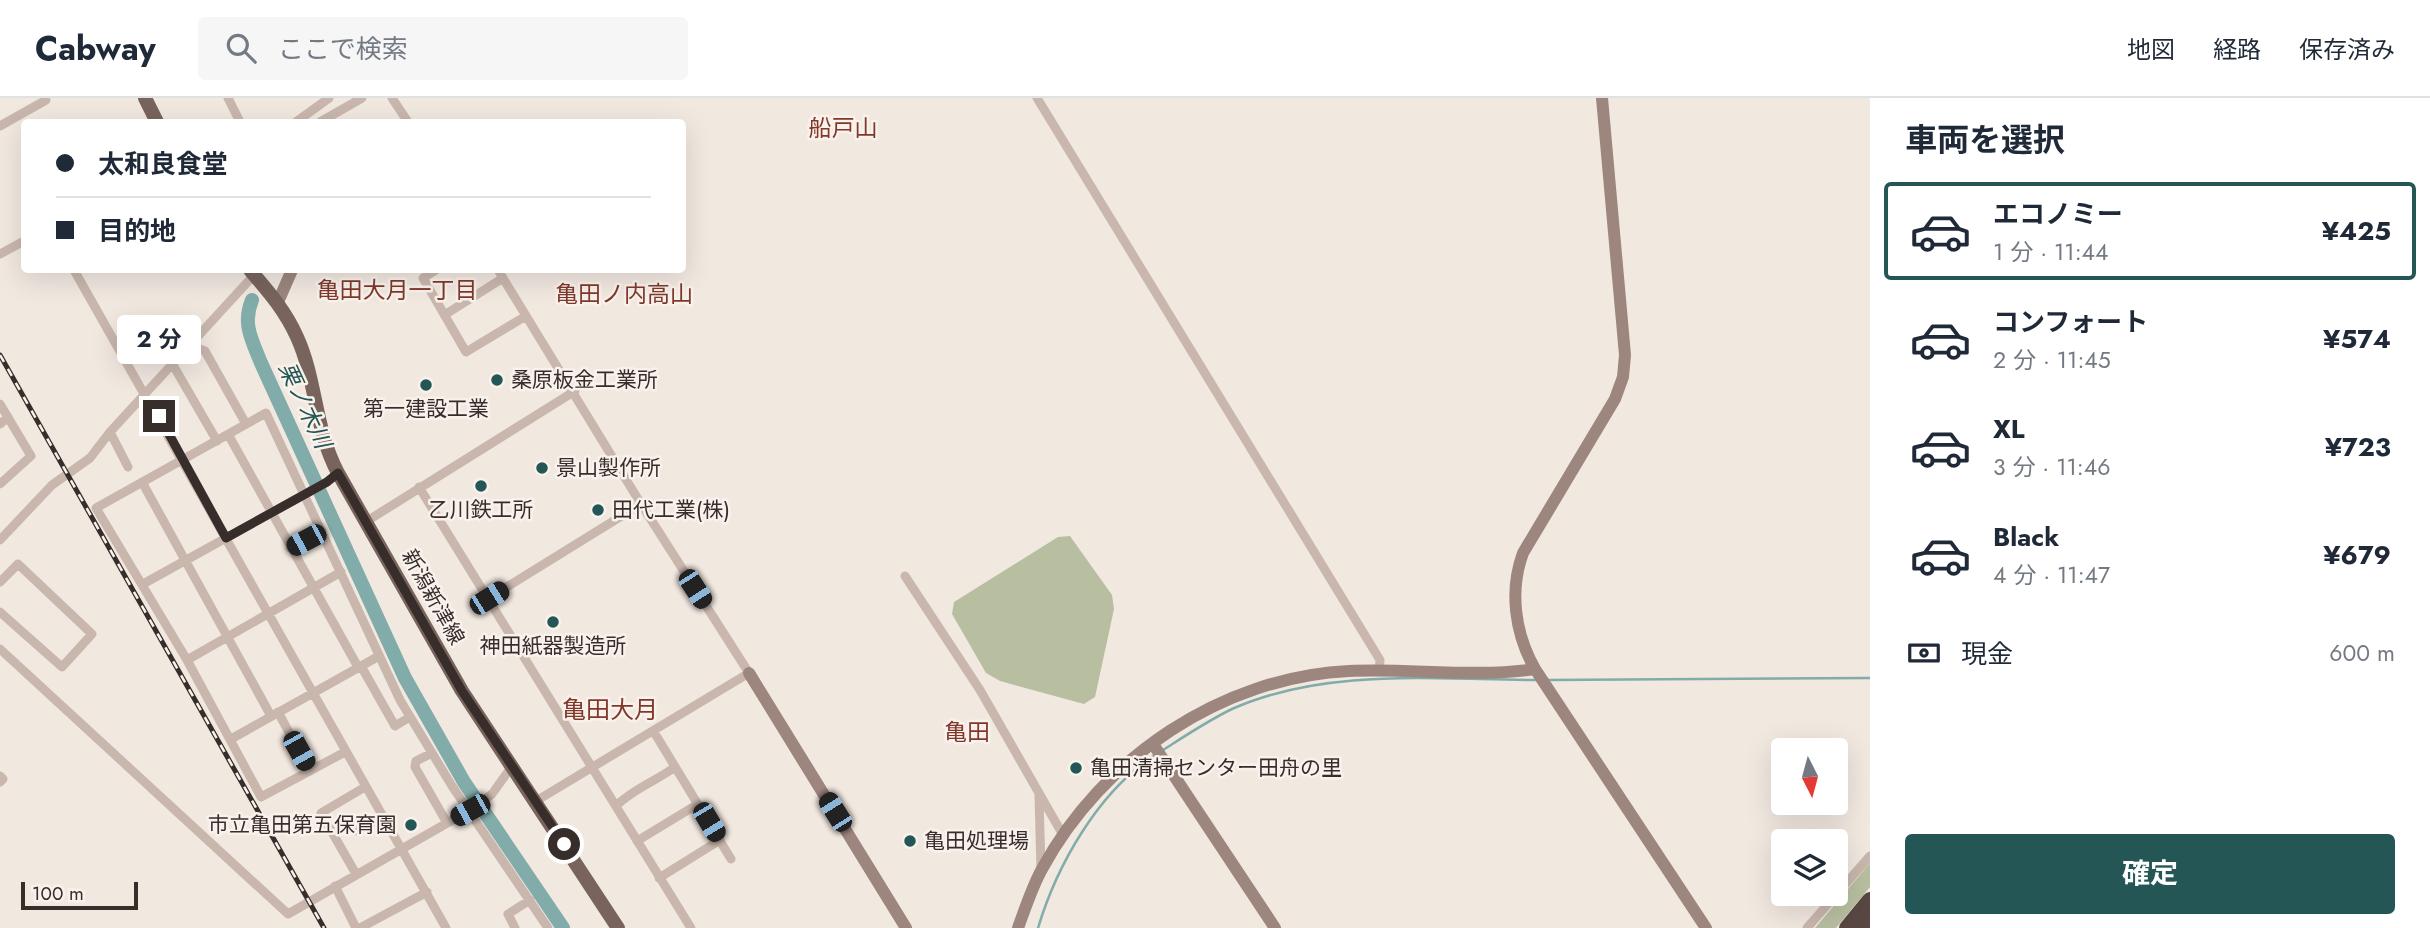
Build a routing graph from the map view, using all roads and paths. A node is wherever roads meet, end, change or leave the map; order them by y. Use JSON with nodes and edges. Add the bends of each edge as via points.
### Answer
{"nodes":[{"id":1,"x":44,"y":98,"type":"edge"},
{"id":2,"x":145,"y":98,"type":"edge"},
{"id":3,"x":228,"y":98,"type":"edge"},
{"id":4,"x":329,"y":98,"type":"edge"},
{"id":5,"x":362,"y":98,"type":"edge"},
{"id":6,"x":392,"y":98,"type":"edge"},
{"id":7,"x":1037,"y":98,"type":"edge"},
{"id":8,"x":1602,"y":98,"type":"edge"},
{"id":9,"x":156,"y":119,"type":"edge"},
{"id":10,"x":238,"y":119,"type":"edge"},
{"id":11,"x":300,"y":119,"type":"edge"},
{"id":12,"x":325,"y":119,"type":"edge"},
{"id":13,"x":406,"y":119,"type":"edge"},
{"id":14,"x":0,"y":126,"type":"edge"},
{"id":15,"x":21,"y":243,"type":"edge"},
{"id":16,"x":0,"y":254,"type":"edge"},
{"id":17,"x":76,"y":273,"type":"edge"},
{"id":18,"x":251,"y":273,"type":"edge"},
{"id":19,"x":253,"y":273,"type":"edge"},
{"id":20,"x":291,"y":273,"type":"edge"},
{"id":21,"x":431,"y":273,"type":"edge"},
{"id":22,"x":500,"y":274,"type":"edge"},
{"id":23,"x":278,"y":302,"type":"junction"},
{"id":24,"x":446,"y":314,"type":"junction"},
{"id":25,"x":526,"y":316,"type":"junction"},
{"id":26,"x":191,"y":346,"type":"junction"},
{"id":27,"x":173,"y":365,"type":"junction"},
{"id":28,"x":575,"y":391,"type":"junction"},
{"id":29,"x":146,"y":395,"type":"junction"},
{"id":30,"x":0,"y":404,"type":"edge"},
{"id":31,"x":8,"y":417,"type":"junction"},
{"id":32,"x":0,"y":424,"type":"edge"},
{"id":33,"x":246,"y":424,"type":"junction"},
{"id":34,"x":110,"y":432,"type":"junction"},
{"id":35,"x":229,"y":436,"type":"junction"},
{"id":36,"x":217,"y":441,"type":"junction"},
{"id":37,"x":184,"y":460,"type":"junction"},
{"id":38,"x":128,"y":467,"type":"dead end"},
{"id":39,"x":332,"y":477,"type":"junction"},
{"id":40,"x":142,"y":482,"type":"junction"},
{"id":41,"x":0,"y":484,"type":"edge"},
{"id":42,"x":419,"y":487,"type":"junction"},
{"id":43,"x":309,"y":491,"type":"junction"},
{"id":44,"x":641,"y":504,"type":"junction"},
{"id":45,"x":271,"y":514,"type":"junction"},
{"id":46,"x":367,"y":521,"type":"junction"},
{"id":47,"x":322,"y":531,"type":"junction"},
{"id":48,"x":226,"y":538,"type":"junction"},
{"id":49,"x":0,"y":540,"type":"edge"},
{"id":50,"x":290,"y":548,"type":"junction"},
{"id":51,"x":186,"y":560,"type":"junction"},
{"id":52,"x":341,"y":572,"type":"junction"},
{"id":53,"x":905,"y":576,"type":"dead end"},
{"id":54,"x":0,"y":582,"type":"edge"},
{"id":55,"x":143,"y":584,"type":"junction"},
{"id":56,"x":314,"y":588,"type":"junction"},
{"id":57,"x":489,"y":598,"type":"junction"},
{"id":58,"x":0,"y":612,"type":"edge"},
{"id":59,"x":269,"y":614,"type":"junction"},
{"id":60,"x":229,"y":636,"type":"junction"},
{"id":61,"x":0,"y":649,"type":"edge"},
{"id":62,"x":379,"y":656,"type":"junction"},
{"id":63,"x":187,"y":660,"type":"junction"},
{"id":64,"x":360,"y":667,"type":"junction"},
{"id":65,"x":1378,"y":671,"type":"junction"},
{"id":66,"x":1537,"y":672,"type":"junction"},
{"id":67,"x":750,"y":673,"type":"junction"},
{"id":68,"x":313,"y":693,"type":"junction"},
{"id":69,"x":274,"y":714,"type":"junction"},
{"id":70,"x":410,"y":717,"type":"junction"},
{"id":71,"x":654,"y":732,"type":"junction"},
{"id":72,"x":231,"y":739,"type":"junction"},
{"id":73,"x":1154,"y":745,"type":"junction"},
{"id":74,"x":345,"y":752,"type":"junction"},
{"id":75,"x":432,"y":753,"type":"junction"},
{"id":76,"x":512,"y":766,"type":"junction"},
{"id":77,"x":675,"y":766,"type":"junction"},
{"id":78,"x":593,"y":768,"type":"junction"},
{"id":79,"x":310,"y":771,"type":"junction"},
{"id":80,"x":0,"y":776,"type":"edge"},
{"id":81,"x":0,"y":782,"type":"edge"},
{"id":82,"x":365,"y":788,"type":"junction"},
{"id":83,"x":1040,"y":795,"type":"junction"},
{"id":84,"x":536,"y":802,"type":"junction"},
{"id":85,"x":698,"y":804,"type":"junction"},
{"id":86,"x":616,"y":806,"type":"junction"},
{"id":87,"x":470,"y":810,"type":"junction"},
{"id":88,"x":383,"y":817,"type":"junction"},
{"id":89,"x":447,"y":823,"type":"junction"},
{"id":90,"x":355,"y":831,"type":"dead end"},
{"id":91,"x":1063,"y":835,"type":"junction"},
{"id":92,"x":720,"y":840,"type":"junction"},
{"id":93,"x":637,"y":841,"type":"junction"},
{"id":94,"x":402,"y":847,"type":"junction"},
{"id":95,"x":1870,"y":856,"type":"edge"},
{"id":96,"x":731,"y":859,"type":"dead end"},
{"id":97,"x":1041,"y":871,"type":"junction"},
{"id":98,"x":356,"y":874,"type":"junction"},
{"id":99,"x":659,"y":878,"type":"junction"},
{"id":100,"x":335,"y":886,"type":"junction"},
{"id":101,"x":427,"y":892,"type":"junction"},
{"id":102,"x":530,"y":900,"type":"junction"},
{"id":103,"x":1870,"y":900,"type":"edge"},
{"id":104,"x":1870,"y":921,"type":"edge"},
{"id":105,"x":358,"y":928,"type":"edge"},
{"id":106,"x":446,"y":928,"type":"edge"},
{"id":107,"x":515,"y":928,"type":"edge"},
{"id":108,"x":548,"y":928,"type":"edge"},
{"id":109,"x":618,"y":928,"type":"edge"},
{"id":110,"x":691,"y":928,"type":"edge"},
{"id":111,"x":906,"y":928,"type":"edge"},
{"id":112,"x":1018,"y":928,"type":"edge"},
{"id":113,"x":1275,"y":928,"type":"edge"},
{"id":114,"x":1706,"y":928,"type":"edge"},
{"id":115,"x":1807,"y":928,"type":"edge"},
{"id":116,"x":1846,"y":928,"type":"edge"},
{"id":117,"x":1864,"y":928,"type":"edge"}],
"edges":[{"from":1,"to":14,"type":"street"},
{"from":2,"to":9,"type":"main road"},
{"from":3,"to":10,"type":"street"},
{"from":4,"to":11,"type":"street"},
{"from":5,"to":12,"type":"street"},
{"from":6,"to":13,"type":"street"},
{"from":7,"to":65,"type":"street","via":[[1380,660]]},
{"from":8,"to":66,"type":"street","via":[[1625,367],[1615,399],[1520,562],[1517,625],[1522,648]]},
{"from":15,"to":16,"type":"street"},
{"from":17,"to":29,"type":"street"},
{"from":18,"to":26,"type":"street"},
{"from":19,"to":23,"type":"main road","name":"新潟新津線"},
{"from":20,"to":23,"type":"street"},
{"from":21,"to":24,"type":"street","via":[[423,278]]},
{"from":22,"to":24,"type":"street"},
{"from":22,"to":25,"type":"street"},
{"from":23,"to":39,"type":"main road","name":"新潟新津線","via":[[298,339]]},
{"from":24,"to":25,"type":"street","via":[[466,352]]},
{"from":25,"to":28,"type":"street"},
{"from":26,"to":27,"type":"street"},
{"from":26,"to":33,"type":"street","via":[[205,351]]},
{"from":27,"to":29,"type":"street"},
{"from":27,"to":36,"type":"street"},
{"from":28,"to":42,"type":"street"},
{"from":28,"to":44,"type":"street"},
{"from":29,"to":34,"type":"street"},
{"from":29,"to":37,"type":"street"},
{"from":30,"to":31,"type":"street"},
{"from":31,"to":32,"type":"street"},
{"from":31,"to":41,"type":"street","via":[[31,456]]},
{"from":33,"to":35,"type":"street"},
{"from":33,"to":43,"type":"street","via":[[266,413]]},
{"from":34,"to":38,"type":"street"},
{"from":34,"to":49,"type":"street","via":[[90,458],[52,485]]},
{"from":35,"to":36,"type":"street"},
{"from":35,"to":45,"type":"street"},
{"from":36,"to":37,"type":"street"},
{"from":37,"to":40,"type":"street"},
{"from":37,"to":48,"type":"street"},
{"from":39,"to":43,"type":"street"},
{"from":39,"to":46,"type":"main road","name":"新潟新津線"},
{"from":40,"to":51,"type":"street"},
{"from":40,"to":55,"type":"street","via":[[96,508]]},
{"from":42,"to":46,"type":"street"},
{"from":42,"to":57,"type":"street"},
{"from":43,"to":45,"type":"street"},
{"from":43,"to":47,"type":"street"},
{"from":44,"to":57,"type":"street"},
{"from":44,"to":67,"type":"street"},
{"from":45,"to":48,"type":"street"},
{"from":45,"to":50,"type":"street"},
{"from":46,"to":76,"type":"main road","name":"新潟新津線","via":[[462,691]]},
{"from":47,"to":50,"type":"street"},
{"from":47,"to":52,"type":"street"},
{"from":48,"to":51,"type":"street"},
{"from":48,"to":59,"type":"street"},
{"from":50,"to":56,"type":"street"},
{"from":51,"to":55,"type":"street"},
{"from":51,"to":60,"type":"street"},
{"from":52,"to":56,"type":"street"},
{"from":52,"to":62,"type":"street"},
{"from":53,"to":83,"type":"street"},
{"from":54,"to":58,"type":"street","via":[[18,564],[92,634],[62,667]]},
{"from":55,"to":63,"type":"street"},
{"from":56,"to":59,"type":"street"},
{"from":56,"to":64,"type":"street"},
{"from":57,"to":78,"type":"street"},
{"from":59,"to":60,"type":"street"},
{"from":59,"to":68,"type":"street"},
{"from":60,"to":63,"type":"street"},
{"from":60,"to":69,"type":"street"},
{"from":61,"to":100,"type":"street","via":[[288,914]]},
{"from":62,"to":64,"type":"street"},
{"from":62,"to":70,"type":"street"},
{"from":63,"to":72,"type":"street"},
{"from":64,"to":68,"type":"street"},
{"from":64,"to":70,"type":"street","via":[[395,726]]},
{"from":65,"to":66,"type":"street"},
{"from":65,"to":73,"type":"street","via":[[1321,673],[1271,684],[1207,709]]},
{"from":66,"to":114,"type":"street"},
{"from":67,"to":71,"type":"street"},
{"from":67,"to":111,"type":"street"},
{"from":68,"to":69,"type":"street"},
{"from":68,"to":74,"type":"street"},
{"from":69,"to":72,"type":"street"},
{"from":69,"to":79,"type":"street"},
{"from":70,"to":75,"type":"street"},
{"from":71,"to":77,"type":"street"},
{"from":71,"to":78,"type":"street"},
{"from":72,"to":79,"type":"street","via":[[261,797]]},
{"from":73,"to":91,"type":"street","via":[[1100,789]]},
{"from":73,"to":113,"type":"street"},
{"from":74,"to":79,"type":"street"},
{"from":74,"to":82,"type":"street"},
{"from":75,"to":87,"type":"street"},
{"from":75,"to":89,"type":"street","via":[[416,761],[415,767]]},
{"from":76,"to":84,"type":"main road","name":"新潟新津線"},
{"from":76,"to":87,"type":"street","via":[[492,794]]},
{"from":77,"to":85,"type":"street"},
{"from":77,"to":86,"type":"street"},
{"from":78,"to":84,"type":"street"},
{"from":78,"to":86,"type":"street"},
{"from":80,"to":81,"type":"street"},
{"from":82,"to":88,"type":"street"},
{"from":82,"to":98,"type":"street","via":[[321,813]]},
{"from":83,"to":91,"type":"street"},
{"from":83,"to":97,"type":"street"},
{"from":84,"to":109,"type":"main road","name":"新潟新津線"},
{"from":85,"to":92,"type":"street"},
{"from":85,"to":93,"type":"street"},
{"from":86,"to":93,"type":"street"},
{"from":87,"to":89,"type":"street"},
{"from":87,"to":102,"type":"street"},
{"from":88,"to":90,"type":"street"},
{"from":88,"to":94,"type":"street"},
{"from":89,"to":94,"type":"street"},
{"from":91,"to":97,"type":"street"},
{"from":92,"to":96,"type":"street"},
{"from":92,"to":99,"type":"street"},
{"from":93,"to":99,"type":"street"},
{"from":94,"to":98,"type":"street"},
{"from":94,"to":101,"type":"street"},
{"from":95,"to":115,"type":"street"},
{"from":97,"to":112,"type":"street"},
{"from":98,"to":100,"type":"street"},
{"from":99,"to":110,"type":"street"},
{"from":100,"to":105,"type":"street"},
{"from":101,"to":105,"type":"street"},
{"from":101,"to":106,"type":"street"},
{"from":102,"to":107,"type":"street","via":[[508,914]]},
{"from":102,"to":108,"type":"street"},
{"from":103,"to":116,"type":"highway"},
{"from":104,"to":117,"type":"highway"}]}
